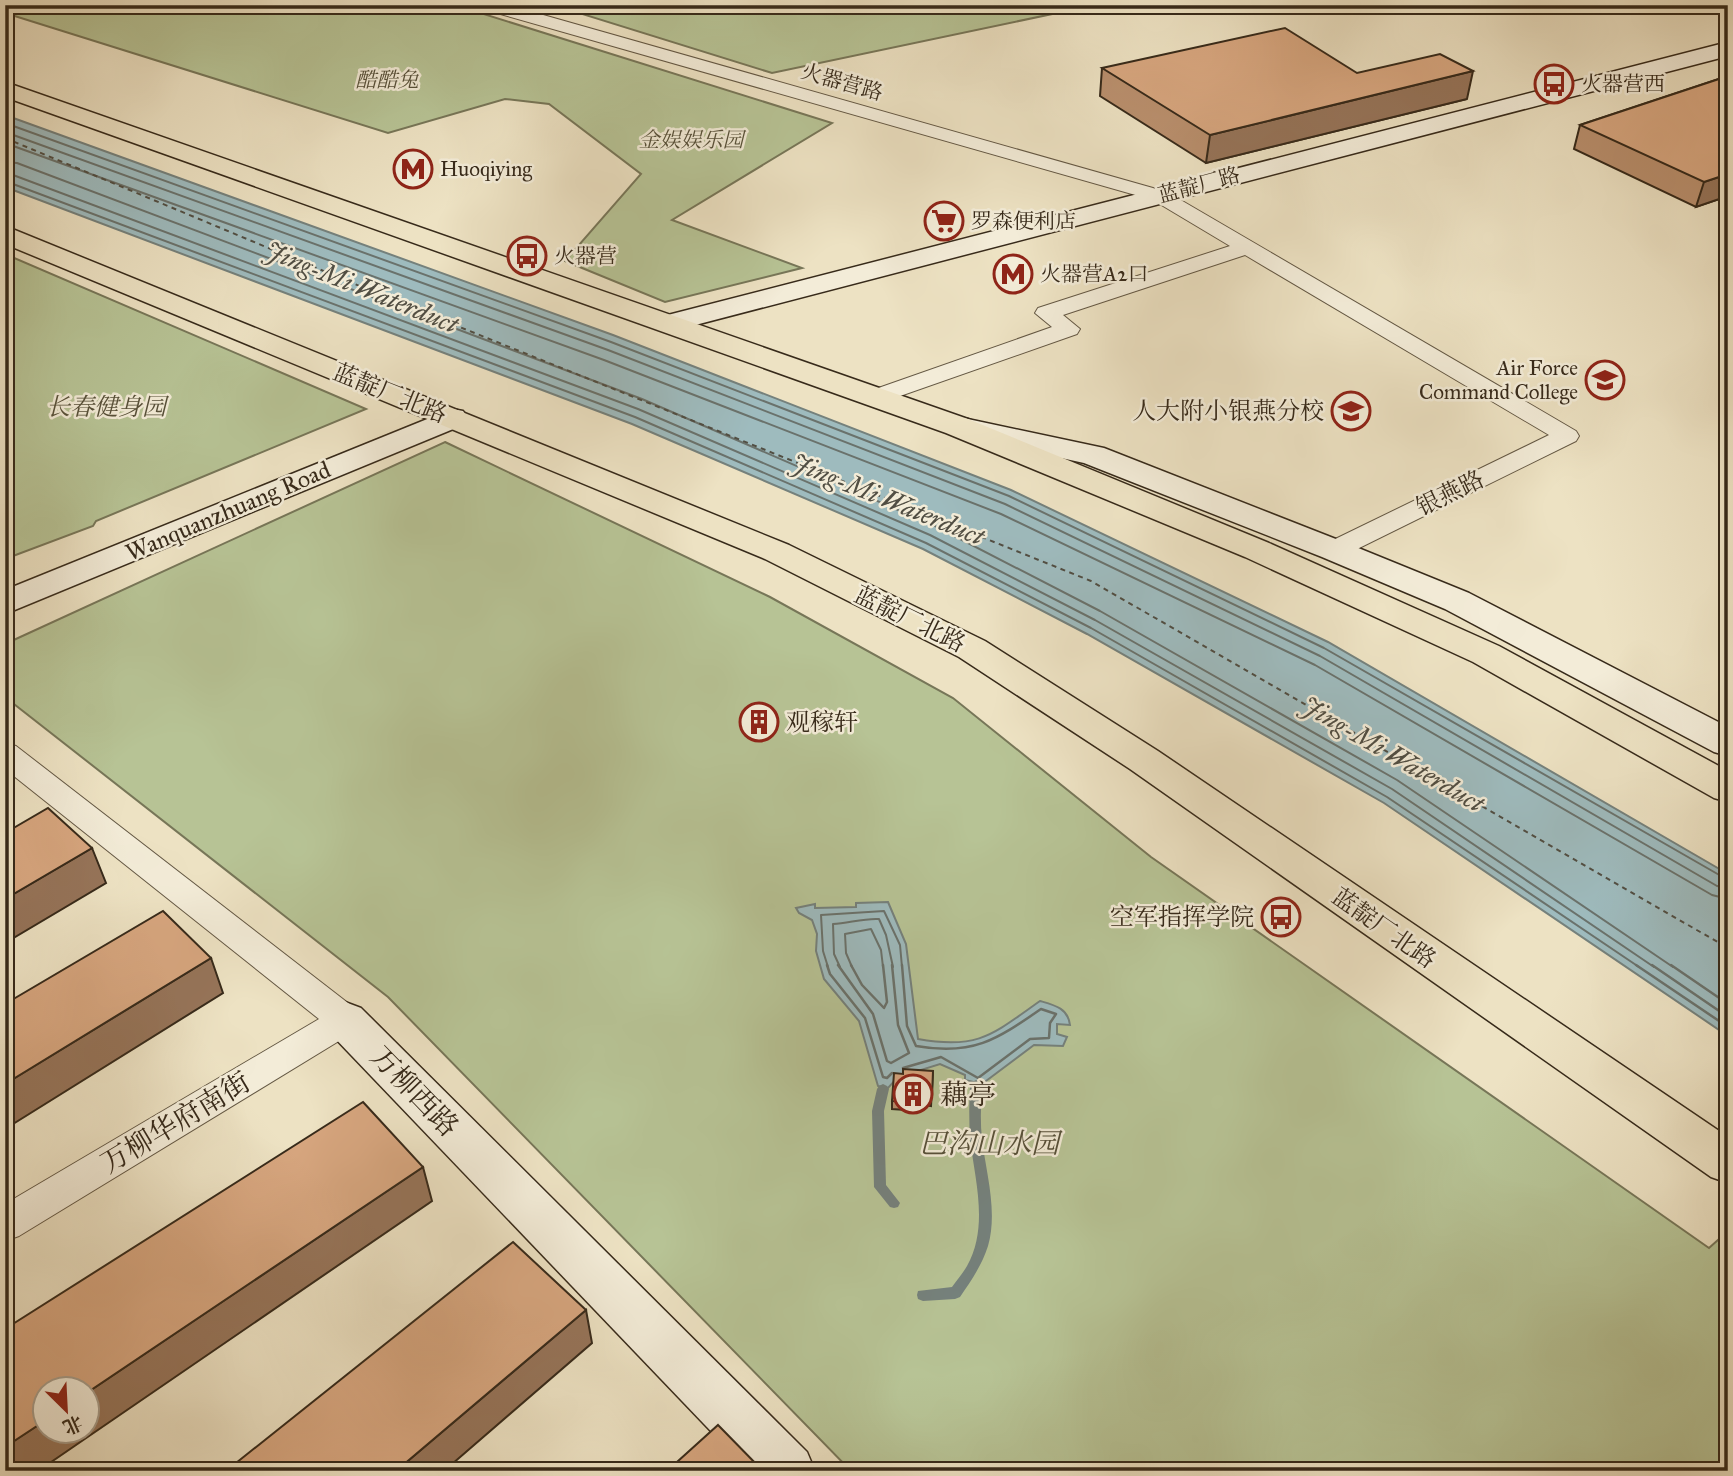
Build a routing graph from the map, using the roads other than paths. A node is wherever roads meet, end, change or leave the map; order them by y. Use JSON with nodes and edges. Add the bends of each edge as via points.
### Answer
{"nodes":[{"id":1,"x":523,"y":5,"type":"edge"},
{"id":2,"x":496,"y":7,"type":"edge"},
{"id":3,"x":1728,"y":49,"type":"edge"},
{"id":4,"x":1728,"y":62,"type":"edge"},
{"id":5,"x":5,"y":89,"type":"edge"},
{"id":6,"x":1170,"y":202,"type":"junction"},
{"id":7,"x":5,"y":234,"type":"edge"},
{"id":8,"x":1247,"y":247,"type":"junction"},
{"id":9,"x":670,"y":323,"type":"junction"},
{"id":10,"x":702,"y":334,"type":"junction"},
{"id":11,"x":876,"y":397,"type":"junction"},
{"id":12,"x":436,"y":412,"type":"junction"},
{"id":13,"x":957,"y":426,"type":"junction"},
{"id":14,"x":1567,"y":436,"type":"joint"},
{"id":15,"x":1334,"y":550,"type":"junction"},
{"id":16,"x":5,"y":578,"type":"edge"},
{"id":17,"x":5,"y":603,"type":"edge"},
{"id":18,"x":1728,"y":743,"type":"edge"},
{"id":19,"x":5,"y":753,"type":"edge"},
{"id":20,"x":1728,"y":788,"type":"edge"},
{"id":21,"x":345,"y":1020,"type":"junction"},
{"id":22,"x":1728,"y":1163,"type":"edge"},
{"id":23,"x":5,"y":1223,"type":"edge"},
{"id":24,"x":787,"y":1471,"type":"edge"}],
"edges":[{"from":1,"to":2,"type":"street"},
{"from":2,"to":6,"type":"street","name":"火器营路"},
{"from":3,"to":6,"type":"street","name":"蓝靛厂路"},
{"from":4,"to":6,"type":"street","name":"蓝靛厂路"},
{"from":5,"to":9,"type":"highway"},
{"from":6,"to":8,"type":"street","name":"火器营路"},
{"from":6,"to":9,"type":"street","name":"蓝靛厂路"},
{"from":6,"to":10,"type":"street","name":"蓝靛厂路"},
{"from":7,"to":12,"type":"highway","name":"蓝靛厂北路"},
{"from":8,"to":11,"type":"street","via":[[1046,313],[1069,329]]},
{"from":8,"to":14,"type":"street","name":"火器营路"},
{"from":9,"to":10,"type":"highway"},
{"from":10,"to":11,"type":"highway"},
{"from":11,"to":13,"type":"highway"},
{"from":12,"to":16,"type":"street","name":"Wanquanzhuang Road"},
{"from":12,"to":17,"type":"street","name":"Wanquanzhuang Road"},
{"from":12,"to":22,"type":"highway","name":"蓝靛厂北路","via":[[777,552],[972,649],[1144,760]]},
{"from":13,"to":15,"type":"street","via":[[1093,455]]},
{"from":13,"to":20,"type":"highway","via":[[1257,550],[1486,654]]},
{"from":14,"to":15,"type":"street","name":"银燕路"},
{"from":15,"to":18,"type":"street","via":[[1457,601]]},
{"from":19,"to":21,"type":"street","name":"万柳西路"},
{"from":21,"to":23,"type":"street","name":"万柳华府南街"},
{"from":21,"to":24,"type":"street","name":"万柳西路"}]}
